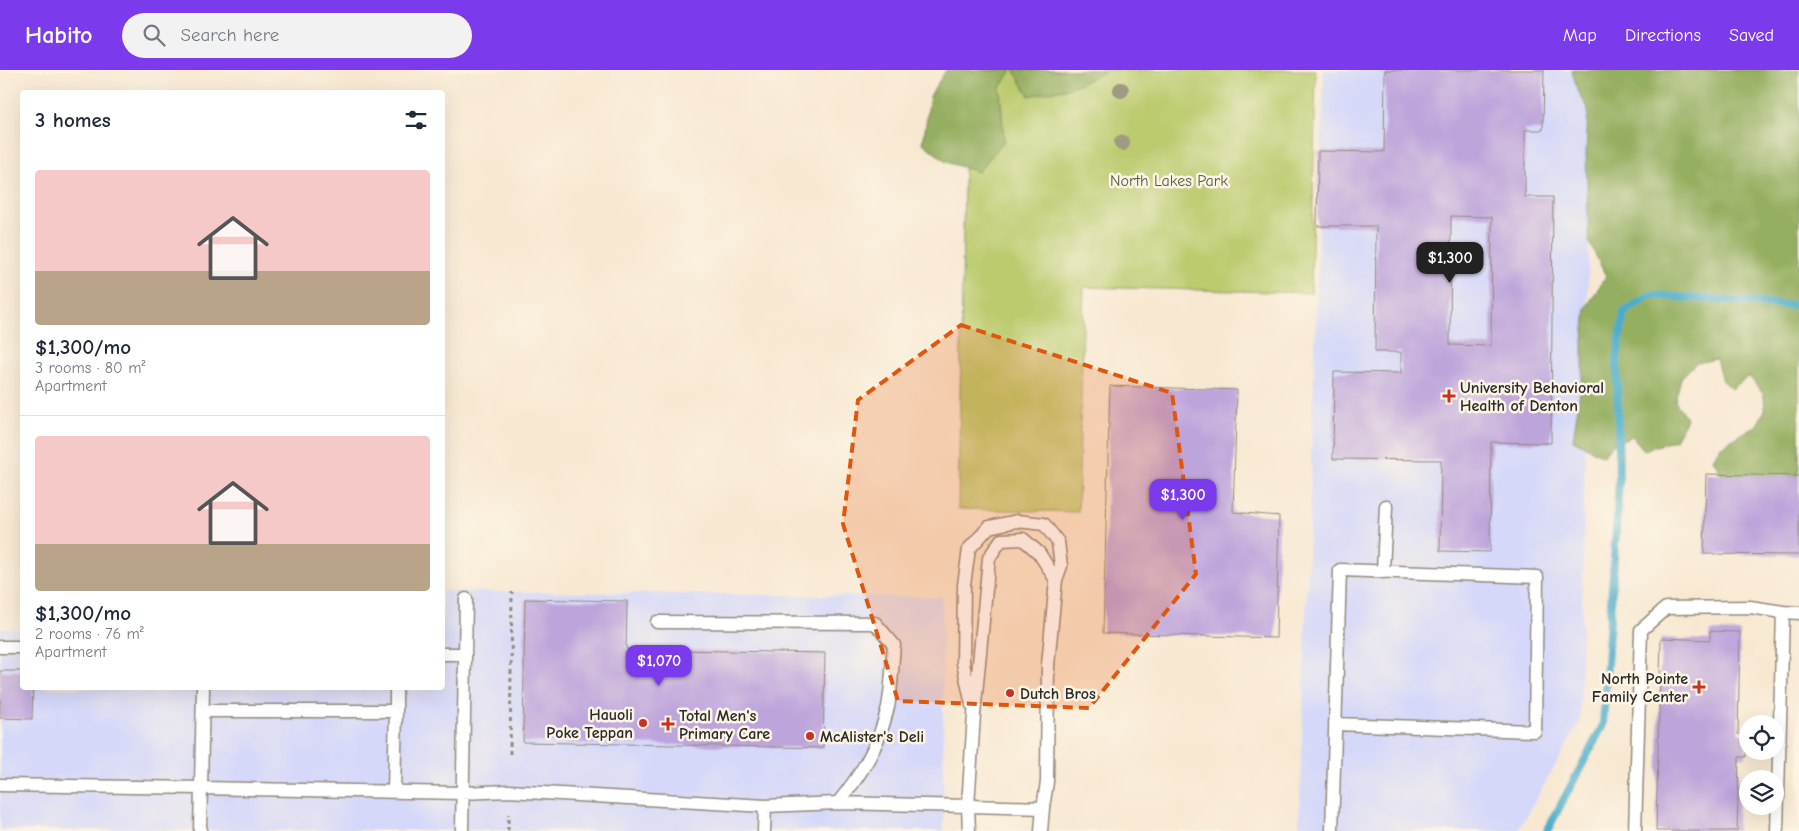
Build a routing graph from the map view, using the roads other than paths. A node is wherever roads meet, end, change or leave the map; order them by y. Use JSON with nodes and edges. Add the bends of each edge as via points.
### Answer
{"nodes":[{"id":1,"x":1386,"y":506,"type":"dead end"},
{"id":2,"x":1383,"y":572,"type":"junction"},
{"id":3,"x":1056,"y":580,"type":"junction"},
{"id":4,"x":466,"y":599,"type":"dead end"},
{"id":5,"x":1783,"y":612,"type":"junction"},
{"id":6,"x":1799,"y":613,"type":"edge"},
{"id":7,"x":657,"y":622,"type":"dead end"},
{"id":8,"x":0,"y":647,"type":"edge"},
{"id":9,"x":20,"y":647,"type":"edge"},
{"id":10,"x":445,"y":654,"type":"edge"},
{"id":11,"x":465,"y":654,"type":"junction"},
{"id":12,"x":203,"y":690,"type":"edge"},
{"id":13,"x":396,"y":690,"type":"edge"},
{"id":14,"x":202,"y":710,"type":"junction"},
{"id":15,"x":396,"y":711,"type":"junction"},
{"id":16,"x":974,"y":714,"type":"junction"},
{"id":17,"x":1336,"y":724,"type":"junction"},
{"id":18,"x":0,"y":785,"type":"edge"},
{"id":19,"x":201,"y":788,"type":"junction"},
{"id":20,"x":394,"y":792,"type":"junction"},
{"id":21,"x":462,"y":793,"type":"junction"},
{"id":22,"x":838,"y":803,"type":"junction"},
{"id":23,"x":765,"y":806,"type":"junction"},
{"id":24,"x":968,"y":806,"type":"junction"},
{"id":25,"x":1043,"y":808,"type":"junction"},
{"id":26,"x":200,"y":831,"type":"edge"},
{"id":27,"x":462,"y":831,"type":"edge"},
{"id":28,"x":764,"y":831,"type":"edge"},
{"id":29,"x":969,"y":831,"type":"edge"},
{"id":30,"x":1041,"y":831,"type":"edge"},
{"id":31,"x":1332,"y":831,"type":"edge"},
{"id":32,"x":1635,"y":831,"type":"edge"},
{"id":33,"x":1777,"y":831,"type":"edge"}],
"edges":[{"from":1,"to":2,"type":"lane"},
{"from":2,"to":17,"type":"lane","via":[[1340,570]]},
{"from":2,"to":17,"type":"lane","via":[[1537,578],[1535,731]]},
{"from":3,"to":16,"type":"lane","via":[[1039,553],[1023,538],[1001,540],[989,558]]},
{"from":3,"to":16,"type":"lane","via":[[1060,566],[1058,542],[1044,524],[1017,521],[989,527],[969,549],[964,584],[963,663]]},
{"from":3,"to":25,"type":"lane","via":[[1048,665],[1047,782]]},
{"from":4,"to":11,"type":"lane"},
{"from":5,"to":6,"type":"lane"},
{"from":5,"to":32,"type":"lane","via":[[1750,607],[1666,608],[1641,630]]},
{"from":5,"to":33,"type":"lane"},
{"from":7,"to":22,"type":"lane","via":[[875,622],[894,645],[888,706],[876,746],[861,774]]},
{"from":8,"to":9,"type":"lane"},
{"from":10,"to":11,"type":"lane"},
{"from":11,"to":21,"type":"lane"},
{"from":12,"to":14,"type":"lane"},
{"from":13,"to":15,"type":"lane"},
{"from":14,"to":15,"type":"lane"},
{"from":14,"to":19,"type":"lane"},
{"from":15,"to":20,"type":"lane"},
{"from":16,"to":24,"type":"lane"},
{"from":17,"to":31,"type":"lane"},
{"from":18,"to":19,"type":"lane"},
{"from":19,"to":20,"type":"lane"},
{"from":19,"to":26,"type":"lane"},
{"from":20,"to":21,"type":"lane"},
{"from":21,"to":23,"type":"lane","via":[[509,790]]},
{"from":21,"to":27,"type":"lane"},
{"from":22,"to":23,"type":"lane"},
{"from":22,"to":24,"type":"lane"},
{"from":23,"to":28,"type":"lane"},
{"from":24,"to":25,"type":"lane"},
{"from":24,"to":29,"type":"lane"},
{"from":25,"to":30,"type":"lane"}]}
